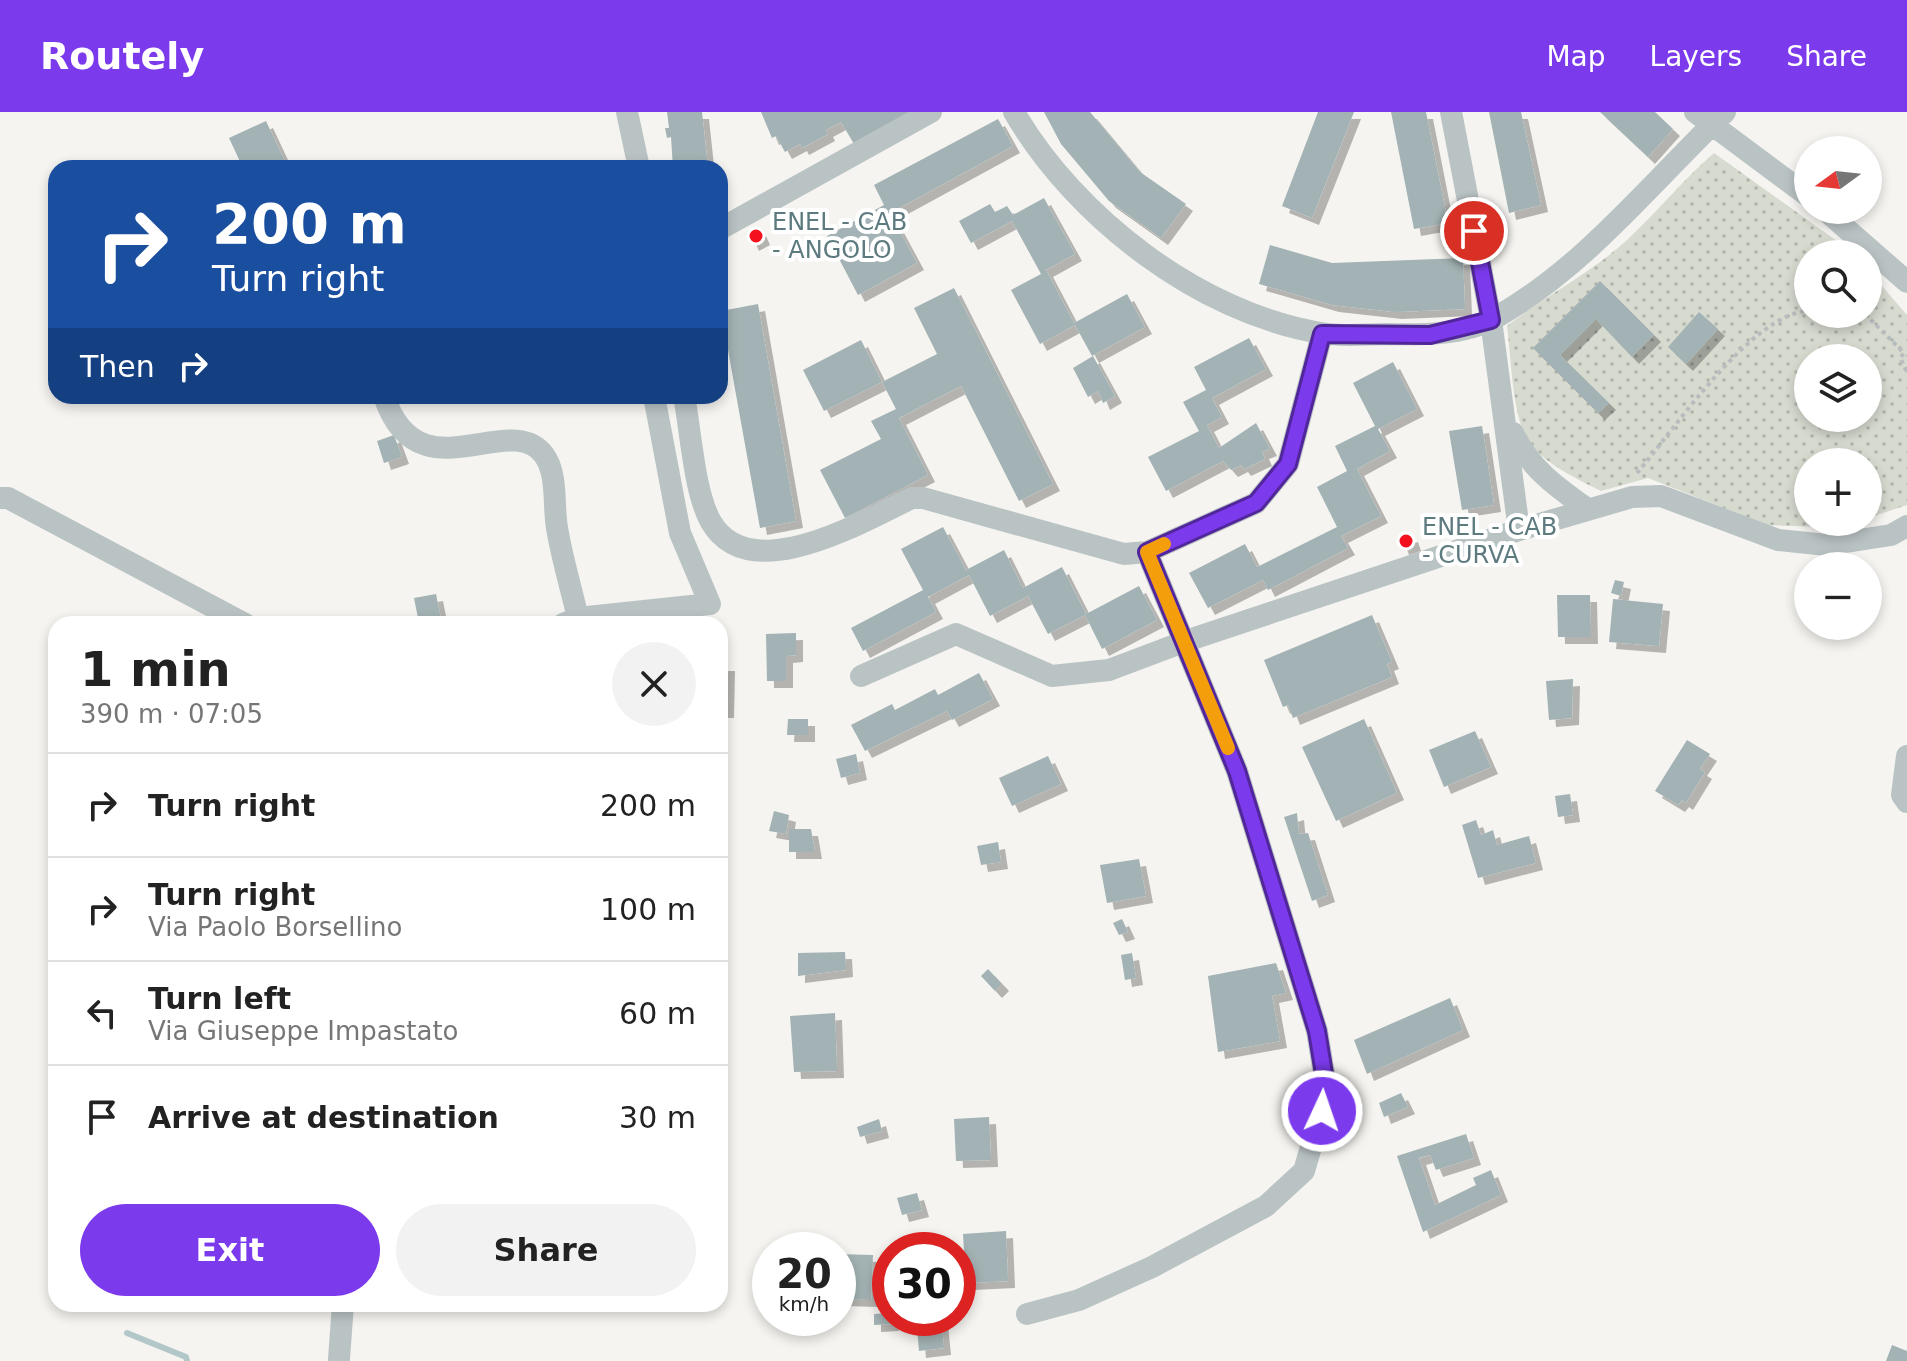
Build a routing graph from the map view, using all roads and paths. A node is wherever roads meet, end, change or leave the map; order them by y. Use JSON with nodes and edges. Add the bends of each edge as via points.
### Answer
{"nodes":[{"id":1,"x":627,"y":112,"type":"edge"},
{"id":2,"x":931,"y":112,"type":"edge"},
{"id":3,"x":1014,"y":112,"type":"edge"},
{"id":4,"x":1451,"y":112,"type":"edge"},
{"id":5,"x":1710,"y":117,"type":"edge"},
{"id":6,"x":637,"y":160,"type":"edge"},
{"id":7,"x":1794,"y":185,"type":"edge"},
{"id":8,"x":1841,"y":224,"type":"edge"},
{"id":9,"x":728,"y":225,"type":"edge"},
{"id":10,"x":1907,"y":282,"type":"edge"},
{"id":11,"x":1794,"y":312,"type":"edge"},
{"id":12,"x":1491,"y":320,"type":"junction"},
{"id":13,"x":1879,"y":328,"type":"edge"},
{"id":14,"x":1322,"y":334,"type":"junction"},
{"id":15,"x":1907,"y":372,"type":"edge"},
{"id":16,"x":387,"y":404,"type":"edge"},
{"id":17,"x":656,"y":404,"type":"edge"},
{"id":18,"x":685,"y":404,"type":"edge"},
{"id":19,"x":1503,"y":414,"type":"junction"},
{"id":20,"x":1637,"y":473,"type":"dead end"},
{"id":21,"x":0,"y":498,"type":"edge"},
{"id":22,"x":1586,"y":508,"type":"junction"},
{"id":23,"x":1907,"y":526,"type":"edge"},
{"id":24,"x":1519,"y":530,"type":"junction"},
{"id":25,"x":1147,"y":552,"type":"junction"},
{"id":26,"x":230,"y":616,"type":"edge"},
{"id":27,"x":570,"y":616,"type":"edge"},
{"id":28,"x":612,"y":616,"type":"edge"},
{"id":29,"x":1186,"y":641,"type":"junction"},
{"id":30,"x":861,"y":676,"type":"dead end"},
{"id":31,"x":1907,"y":756,"type":"edge"},
{"id":32,"x":1907,"y":802,"type":"edge"},
{"id":33,"x":342,"y":1312,"type":"edge"},
{"id":34,"x":1027,"y":1314,"type":"dead end"},
{"id":35,"x":339,"y":1359,"type":"edge"}],
"edges":[{"from":1,"to":6,"type":"street"},
{"from":2,"to":9,"type":"street"},
{"from":3,"to":14,"type":"street","via":[[1047,162],[1125,239],[1178,278],[1248,314]]},
{"from":4,"to":12,"type":"street"},
{"from":5,"to":7,"type":"street"},
{"from":5,"to":12,"type":"street","via":[[1561,275]]},
{"from":8,"to":10,"type":"street"},
{"from":11,"to":20,"type":"path","via":[[1728,363]]},
{"from":12,"to":14,"type":"street","via":[[1430,335]]},
{"from":12,"to":19,"type":"street"},
{"from":13,"to":15,"type":"path","via":[[1904,353],[1900,358]]},
{"from":14,"to":25,"type":"street","via":[[1288,464],[1256,503]]},
{"from":16,"to":27,"type":"street","via":[[405,432],[425,447],[527,442],[542,452],[549,464]]},
{"from":17,"to":28,"type":"street","via":[[680,533],[710,604]]},
{"from":18,"to":25,"type":"street","via":[[711,522],[725,541],[746,550],[803,546],[912,498],[923,498],[1124,554]]},
{"from":19,"to":22,"type":"street","via":[[1526,459]]},
{"from":19,"to":24,"type":"street"},
{"from":21,"to":26,"type":"street"},
{"from":22,"to":23,"type":"street","via":[[1661,496],[1778,540],[1827,545],[1891,535]]},
{"from":22,"to":24,"type":"street"},
{"from":24,"to":29,"type":"street"},
{"from":25,"to":29,"type":"street"},
{"from":29,"to":30,"type":"street","via":[[1109,670],[1052,676],[956,634]]},
{"from":29,"to":34,"type":"street","via":[[1237,771],[1317,1031],[1327,1092],[1304,1171],[1266,1206],[1091,1295]]},
{"from":31,"to":32,"type":"street","via":[[1902,795]]},
{"from":33,"to":35,"type":"street"}]}
